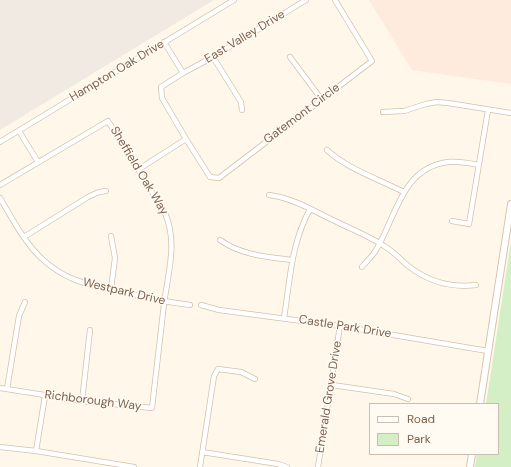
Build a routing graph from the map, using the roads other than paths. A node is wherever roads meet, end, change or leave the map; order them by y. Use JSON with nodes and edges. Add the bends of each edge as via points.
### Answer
{"nodes":[{"id":1,"x":234,"y":0,"type":"edge"},
{"id":2,"x":306,"y":0,"type":"edge"},
{"id":3,"x":335,"y":0,"type":"edge"},
{"id":4,"x":164,"y":42,"type":"junction"},
{"id":5,"x":213,"y":57,"type":"junction"},
{"id":6,"x":290,"y":57,"type":"dead end"},
{"id":7,"x":183,"y":73,"type":"junction"},
{"id":8,"x":322,"y":100,"type":"junction"},
{"id":9,"x":242,"y":110,"type":"dead end"},
{"id":10,"x":488,"y":110,"type":"junction"},
{"id":11,"x":383,"y":112,"type":"dead end"},
{"id":12,"x":511,"y":113,"type":"edge"},
{"id":13,"x":19,"y":131,"type":"junction"},
{"id":14,"x":186,"y":139,"type":"junction"},
{"id":15,"x":0,"y":142,"type":"edge"},
{"id":16,"x":327,"y":150,"type":"dead end"},
{"id":17,"x":38,"y":162,"type":"junction"},
{"id":18,"x":479,"y":165,"type":"junction"},
{"id":19,"x":139,"y":169,"type":"junction"},
{"id":20,"x":0,"y":185,"type":"edge"},
{"id":21,"x":106,"y":191,"type":"dead end"},
{"id":22,"x":404,"y":192,"type":"junction"},
{"id":23,"x":269,"y":195,"type":"dead end"},
{"id":24,"x":0,"y":198,"type":"edge"},
{"id":25,"x":511,"y":204,"type":"edge"},
{"id":26,"x":5,"y":206,"type":"junction"},
{"id":27,"x":310,"y":209,"type":"junction"},
{"id":28,"x":0,"y":210,"type":"edge"},
{"id":29,"x":452,"y":221,"type":"dead end"},
{"id":30,"x":111,"y":236,"type":"dead end"},
{"id":31,"x":24,"y":237,"type":"junction"},
{"id":32,"x":220,"y":240,"type":"dead end"},
{"id":33,"x":379,"y":243,"type":"junction"},
{"id":34,"x":292,"y":260,"type":"junction"},
{"id":35,"x":362,"y":267,"type":"dead end"},
{"id":36,"x":476,"y":285,"type":"dead end"},
{"id":37,"x":110,"y":289,"type":"junction"},
{"id":38,"x":25,"y":302,"type":"dead end"},
{"id":39,"x":164,"y":302,"type":"junction"},
{"id":40,"x":190,"y":305,"type":"dead end"},
{"id":41,"x":201,"y":305,"type":"dead end"},
{"id":42,"x":284,"y":318,"type":"junction"},
{"id":43,"x":340,"y":326,"type":"junction"},
{"id":44,"x":90,"y":330,"type":"dead end"},
{"id":45,"x":488,"y":351,"type":"junction"},
{"id":46,"x":255,"y":379,"type":"dead end"},
{"id":47,"x":332,"y":385,"type":"junction"},
{"id":48,"x":0,"y":388,"type":"edge"},
{"id":49,"x":7,"y":389,"type":"junction"},
{"id":50,"x":45,"y":396,"type":"junction"},
{"id":51,"x":408,"y":400,"type":"dead end"},
{"id":52,"x":82,"y":401,"type":"junction"},
{"id":53,"x":480,"y":403,"type":"edge"},
{"id":54,"x":0,"y":447,"type":"edge"},
{"id":55,"x":36,"y":451,"type":"junction"},
{"id":56,"x":202,"y":452,"type":"junction"},
{"id":57,"x":472,"y":455,"type":"edge"},
{"id":58,"x":261,"y":462,"type":"junction"},
{"id":59,"x":134,"y":467,"type":"edge"},
{"id":60,"x":200,"y":467,"type":"edge"},
{"id":61,"x":260,"y":467,"type":"edge"},
{"id":62,"x":287,"y":467,"type":"edge"},
{"id":63,"x":318,"y":467,"type":"edge"},
{"id":64,"x":470,"y":467,"type":"edge"}],
"edges":[{"from":1,"to":4,"type":"street","name":"Hampton Oak Drive"},
{"from":2,"to":5,"type":"street","name":"East Valley Drive"},
{"from":3,"to":8,"type":"street","name":"Gatemont Circle","via":[[372,61]]},
{"from":4,"to":7,"type":"street"},
{"from":4,"to":13,"type":"street","name":"Hampton Oak Drive"},
{"from":5,"to":7,"type":"street","name":"East Valley Drive"},
{"from":5,"to":9,"type":"street","via":[[241,102]]},
{"from":6,"to":8,"type":"street"},
{"from":7,"to":14,"type":"street","name":"East Valley Drive","via":[[161,87],[162,98]]},
{"from":8,"to":14,"type":"street","name":"Gatemont Circle","via":[[219,178],[210,177]]},
{"from":10,"to":11,"type":"street","via":[[437,102],[404,111]]},
{"from":10,"to":12,"type":"street"},
{"from":10,"to":18,"type":"street"},
{"from":13,"to":15,"type":"street","name":"Hampton Oak Drive"},
{"from":13,"to":17,"type":"street"},
{"from":14,"to":19,"type":"street"},
{"from":16,"to":22,"type":"street","via":[[338,160]]},
{"from":17,"to":19,"type":"street","name":"Sheffield Oak Way","via":[[108,121]]},
{"from":17,"to":20,"type":"street"},
{"from":18,"to":22,"type":"street","via":[[454,162],[436,165],[415,178]]},
{"from":18,"to":29,"type":"street","via":[[470,224]]},
{"from":19,"to":39,"type":"street","name":"Sheffield Oak Way","via":[[170,226],[172,256]]},
{"from":21,"to":31,"type":"street","via":[[88,196]]},
{"from":22,"to":33,"type":"street"},
{"from":23,"to":27,"type":"street","via":[[287,198]]},
{"from":24,"to":26,"type":"street","name":"Westpark Drive"},
{"from":25,"to":45,"type":"main road"},
{"from":26,"to":28,"type":"street"},
{"from":26,"to":31,"type":"street","name":"Westpark Drive"},
{"from":27,"to":33,"type":"street"},
{"from":27,"to":34,"type":"street","via":[[300,230]]},
{"from":30,"to":37,"type":"street","via":[[114,258]]},
{"from":31,"to":37,"type":"street","name":"Westpark Drive","via":[[40,257],[59,272],[81,282]]},
{"from":32,"to":34,"type":"street","via":[[246,253]]},
{"from":33,"to":35,"type":"street"},
{"from":33,"to":36,"type":"street","via":[[432,280],[448,285]]},
{"from":34,"to":42,"type":"street"},
{"from":37,"to":39,"type":"street","name":"Westpark Drive"},
{"from":38,"to":49,"type":"street","via":[[19,316]]},
{"from":39,"to":40,"type":"street","name":"Westpark Drive"},
{"from":39,"to":52,"type":"street","name":"Richborough Way","via":[[152,408]]},
{"from":41,"to":42,"type":"street","name":"Castle Park Drive"},
{"from":42,"to":43,"type":"street","name":"Castle Park Drive"},
{"from":43,"to":45,"type":"street","name":"Castle Park Drive"},
{"from":43,"to":47,"type":"street","name":"Emerald Grove Drive"},
{"from":44,"to":52,"type":"street"},
{"from":45,"to":53,"type":"main road"},
{"from":46,"to":56,"type":"street","via":[[241,372],[218,368],[214,376]]},
{"from":47,"to":51,"type":"street","via":[[394,394]]},
{"from":47,"to":63,"type":"street","name":"Emerald Grove Drive"},
{"from":48,"to":49,"type":"street","name":"Richborough Way"},
{"from":49,"to":50,"type":"street","name":"Richborough Way"},
{"from":50,"to":52,"type":"street","name":"Richborough Way"},
{"from":50,"to":55,"type":"street"},
{"from":54,"to":55,"type":"street"},
{"from":55,"to":59,"type":"street"},
{"from":56,"to":58,"type":"street"},
{"from":56,"to":60,"type":"street"},
{"from":57,"to":64,"type":"main road"},
{"from":58,"to":61,"type":"street"},
{"from":58,"to":62,"type":"street"}]}
